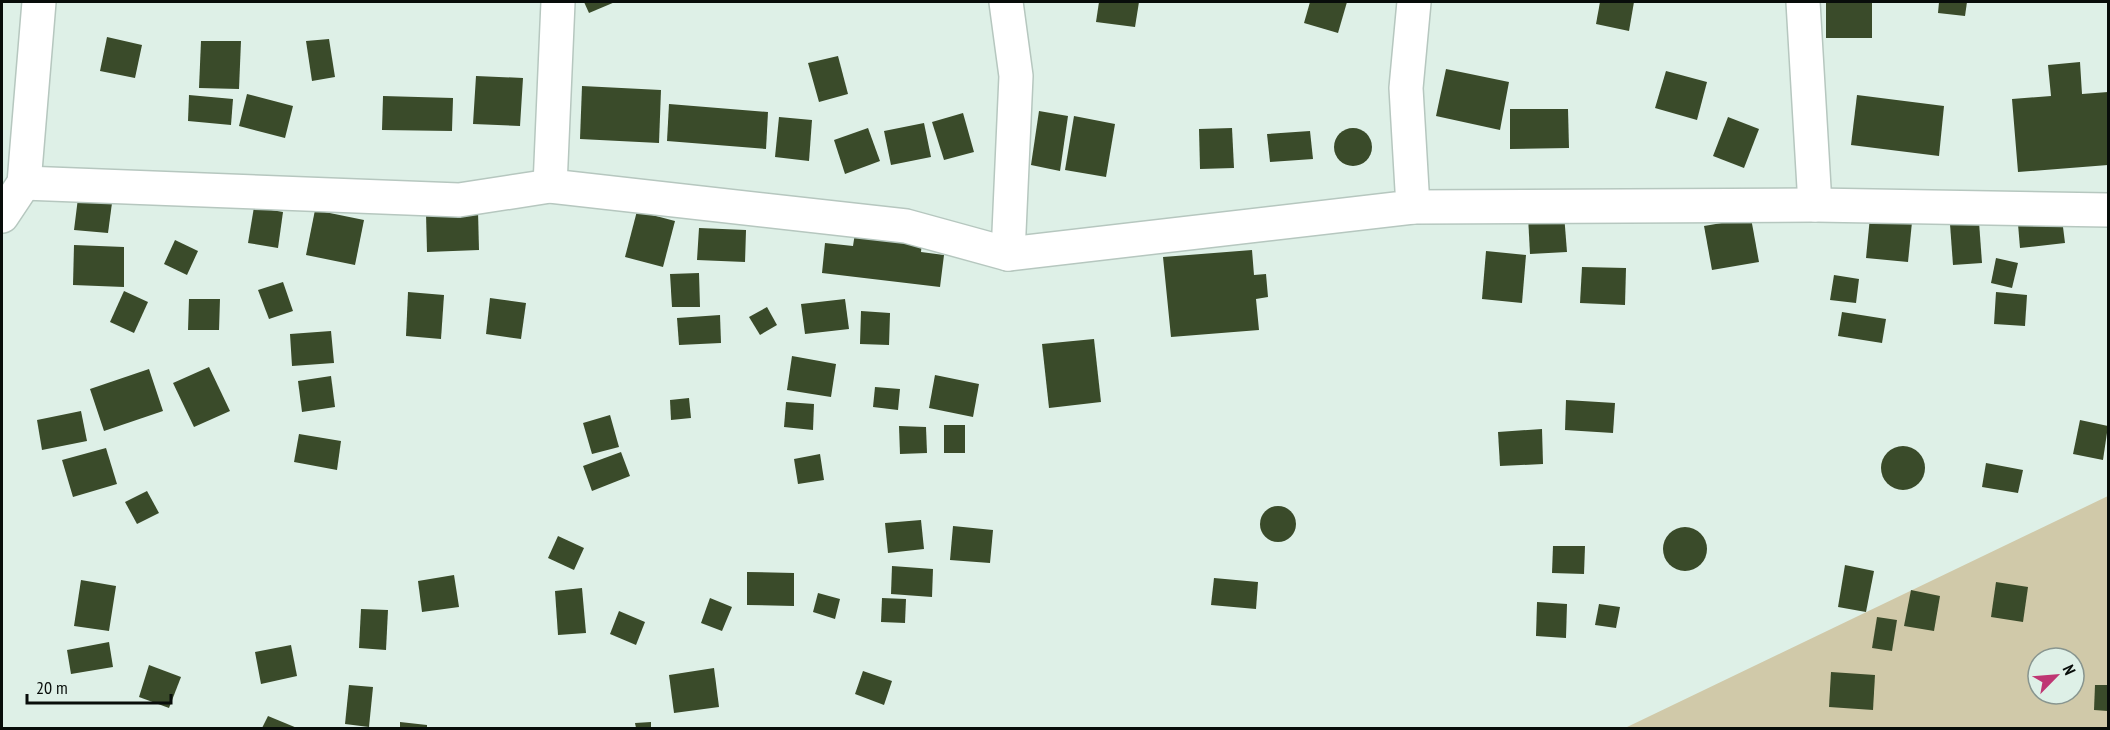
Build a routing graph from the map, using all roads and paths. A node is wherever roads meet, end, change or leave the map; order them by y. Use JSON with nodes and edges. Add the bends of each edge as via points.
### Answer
{"nodes":[{"id":1,"x":39,"y":2,"type":"edge"},
{"id":2,"x":558,"y":2,"type":"edge"},
{"id":3,"x":1006,"y":2,"type":"edge"},
{"id":4,"x":1414,"y":2,"type":"edge"},
{"id":5,"x":1803,"y":2,"type":"edge"},
{"id":6,"x":24,"y":183,"type":"junction"},
{"id":7,"x":550,"y":186,"type":"junction"},
{"id":8,"x":1815,"y":205,"type":"junction"},
{"id":9,"x":1413,"y":207,"type":"junction"},
{"id":10,"x":2109,"y":210,"type":"edge"},
{"id":11,"x":2,"y":216,"type":"edge"},
{"id":12,"x":1008,"y":254,"type":"junction"}],
"edges":[{"from":1,"to":6,"type":"street"},
{"from":2,"to":7,"type":"street"},
{"from":3,"to":12,"type":"street","via":[[1016,76]]},
{"from":4,"to":9,"type":"street","via":[[1406,88]]},
{"from":5,"to":8,"type":"street"},
{"from":6,"to":7,"type":"street","via":[[459,200]]},
{"from":6,"to":11,"type":"street"},
{"from":7,"to":12,"type":"street","via":[[906,226]]},
{"from":8,"to":9,"type":"street"},
{"from":8,"to":10,"type":"street"},
{"from":9,"to":12,"type":"street"}]}
